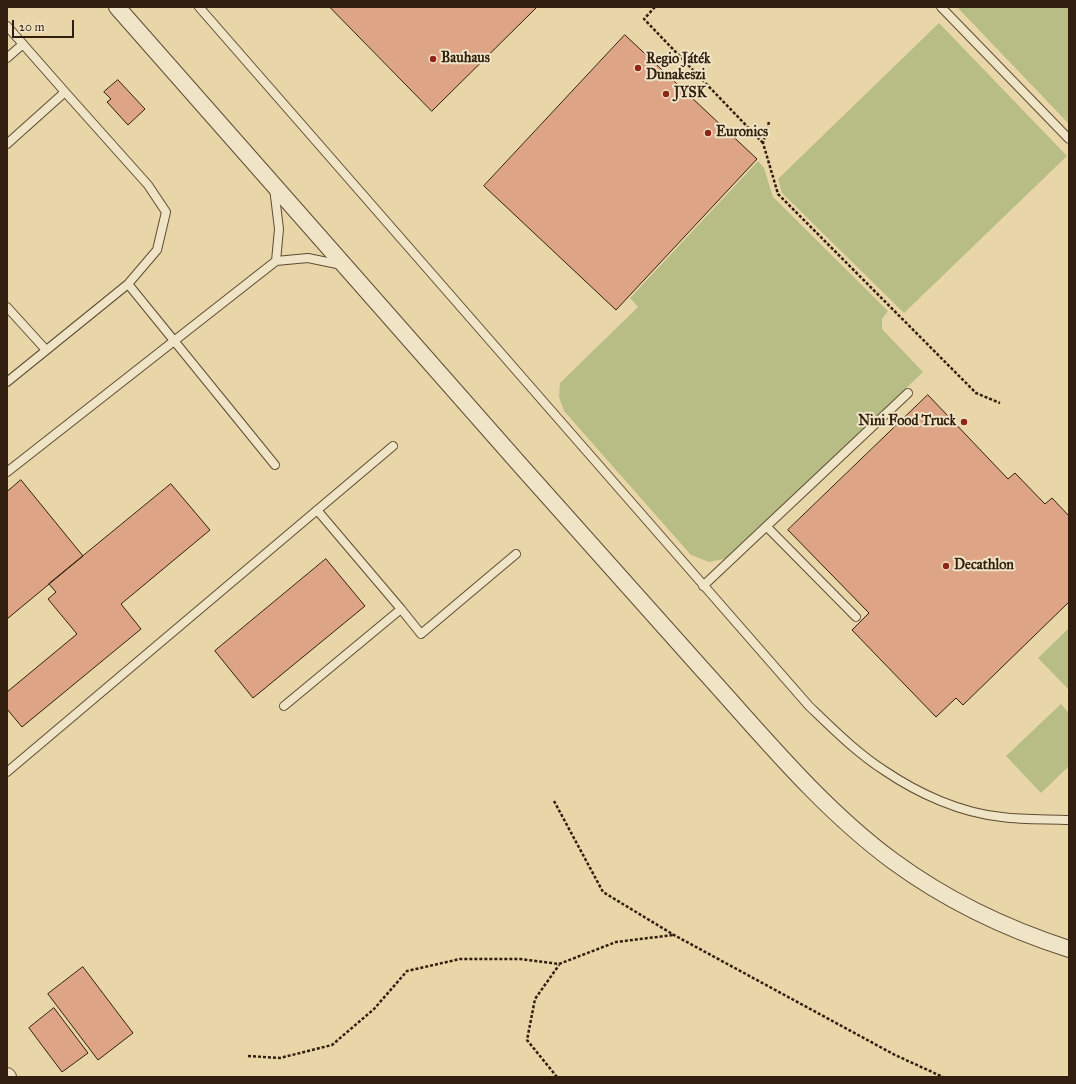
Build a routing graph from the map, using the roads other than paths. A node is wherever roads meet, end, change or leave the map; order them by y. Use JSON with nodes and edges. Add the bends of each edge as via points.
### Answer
{"nodes":[{"id":1,"x":117,"y":7,"type":"edge"},
{"id":2,"x":199,"y":7,"type":"edge"},
{"id":3,"x":941,"y":7,"type":"edge"},
{"id":4,"x":7,"y":26,"type":"edge"},
{"id":5,"x":23,"y":44,"type":"junction"},
{"id":6,"x":7,"y":58,"type":"edge"},
{"id":7,"x":65,"y":92,"type":"junction"},
{"id":8,"x":1069,"y":139,"type":"edge"},
{"id":9,"x":7,"y":144,"type":"edge"},
{"id":10,"x":273,"y":184,"type":"junction"},
{"id":11,"x":276,"y":261,"type":"junction"},
{"id":12,"x":345,"y":266,"type":"junction"},
{"id":13,"x":128,"y":284,"type":"junction"},
{"id":14,"x":7,"y":307,"type":"edge"},
{"id":15,"x":174,"y":341,"type":"junction"},
{"id":16,"x":46,"y":350,"type":"junction"},
{"id":17,"x":7,"y":382,"type":"edge"},
{"id":18,"x":908,"y":393,"type":"dead end"},
{"id":19,"x":393,"y":446,"type":"dead end"},
{"id":20,"x":275,"y":465,"type":"dead end"},
{"id":21,"x":7,"y":472,"type":"edge"},
{"id":22,"x":317,"y":510,"type":"junction"},
{"id":23,"x":767,"y":527,"type":"junction"},
{"id":24,"x":516,"y":554,"type":"dead end"},
{"id":25,"x":703,"y":586,"type":"junction"},
{"id":26,"x":400,"y":609,"type":"junction"},
{"id":27,"x":856,"y":617,"type":"dead end"},
{"id":28,"x":284,"y":706,"type":"dead end"},
{"id":29,"x":7,"y":772,"type":"edge"},
{"id":30,"x":1069,"y":820,"type":"edge"},
{"id":31,"x":1069,"y":949,"type":"edge"}],
"edges":[{"from":1,"to":10,"type":"street"},
{"from":2,"to":25,"type":"lane"},
{"from":3,"to":8,"type":"lane"},
{"from":4,"to":5,"type":"lane"},
{"from":5,"to":6,"type":"lane"},
{"from":5,"to":7,"type":"lane"},
{"from":7,"to":9,"type":"lane"},
{"from":7,"to":13,"type":"lane","via":[[148,185],[166,212],[157,250]]},
{"from":10,"to":11,"type":"lane","via":[[279,229]]},
{"from":10,"to":12,"type":"street"},
{"from":11,"to":12,"type":"lane","via":[[308,258]]},
{"from":11,"to":15,"type":"lane"},
{"from":12,"to":31,"type":"street","via":[[790,766],[862,836],[894,862],[940,892],[1027,935]]},
{"from":13,"to":15,"type":"lane"},
{"from":13,"to":16,"type":"lane"},
{"from":14,"to":16,"type":"lane"},
{"from":15,"to":20,"type":"lane"},
{"from":15,"to":21,"type":"lane"},
{"from":16,"to":17,"type":"lane"},
{"from":18,"to":23,"type":"lane"},
{"from":19,"to":22,"type":"lane"},
{"from":22,"to":26,"type":"lane"},
{"from":22,"to":29,"type":"lane"},
{"from":23,"to":25,"type":"lane"},
{"from":23,"to":27,"type":"lane"},
{"from":24,"to":26,"type":"lane","via":[[421,634]]},
{"from":25,"to":30,"type":"lane","via":[[808,706],[884,771],[959,808],[1002,818]]},
{"from":26,"to":28,"type":"lane"}]}
